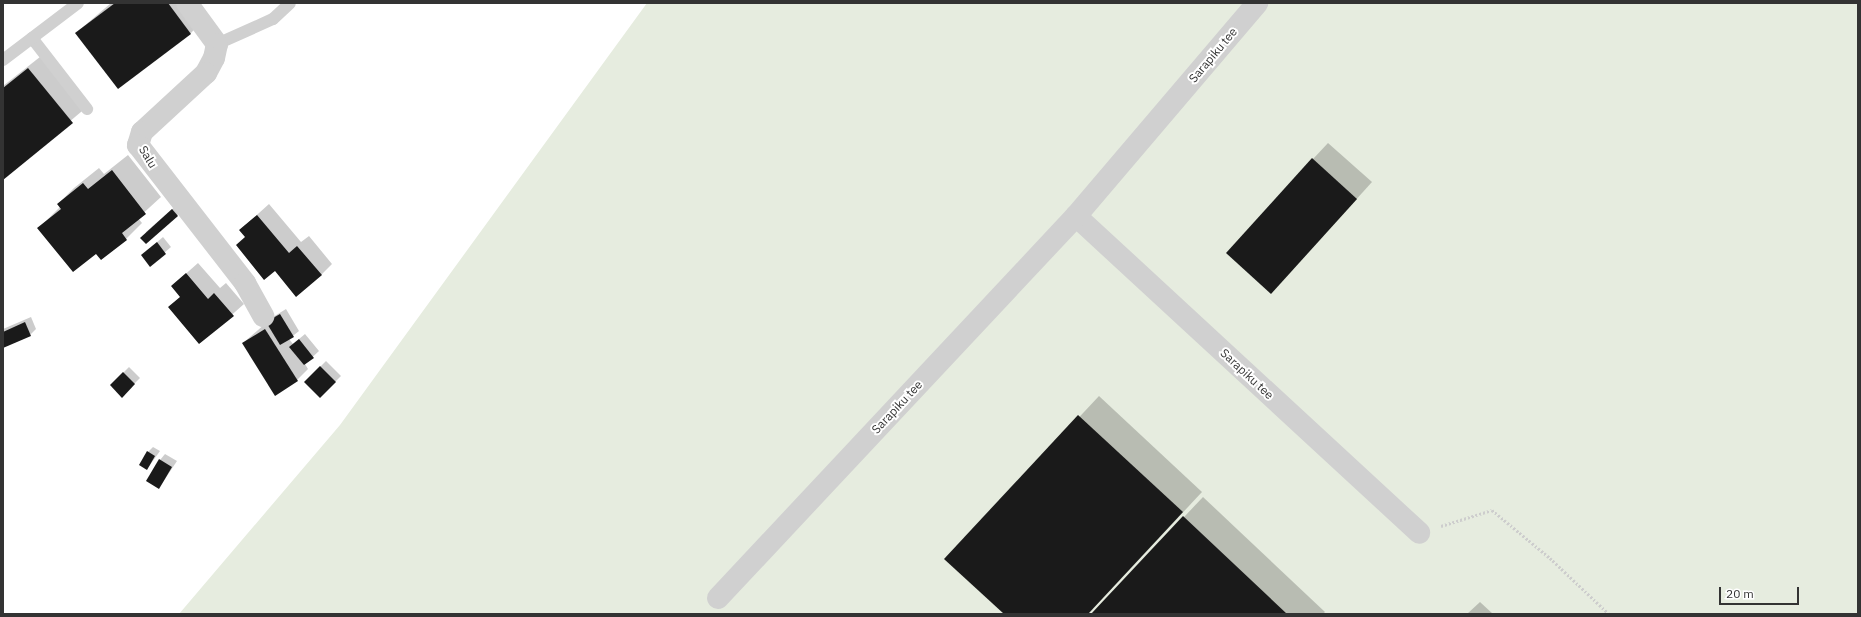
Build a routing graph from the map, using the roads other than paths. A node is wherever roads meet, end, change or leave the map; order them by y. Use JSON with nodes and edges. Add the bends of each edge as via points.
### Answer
{"nodes":[{"id":1,"x":78,"y":3,"type":"edge"},
{"id":2,"x":187,"y":3,"type":"edge"},
{"id":3,"x":290,"y":3,"type":"edge"},
{"id":4,"x":1257,"y":3,"type":"edge"},
{"id":5,"x":32,"y":38,"type":"junction"},
{"id":6,"x":217,"y":44,"type":"junction"},
{"id":7,"x":3,"y":60,"type":"edge"},
{"id":8,"x":87,"y":109,"type":"dead end"},
{"id":9,"x":1076,"y":216,"type":"junction"},
{"id":10,"x":263,"y":316,"type":"dead end"},
{"id":11,"x":1419,"y":533,"type":"road end"},
{"id":12,"x":718,"y":598,"type":"dead end"}],
"edges":[{"from":1,"to":5,"type":"lane"},
{"from":2,"to":6,"type":"street"},
{"from":3,"to":6,"type":"lane","via":[[273,20]]},
{"from":4,"to":9,"type":"street","name":"Sarapiku tee"},
{"from":5,"to":7,"type":"lane"},
{"from":5,"to":8,"type":"lane"},
{"from":6,"to":10,"type":"street","name":"Salu","via":[[206,73],[142,132],[138,145],[245,283]]},
{"from":9,"to":11,"type":"street","name":"Sarapiku tee"},
{"from":9,"to":12,"type":"street","name":"Sarapiku tee"}]}
